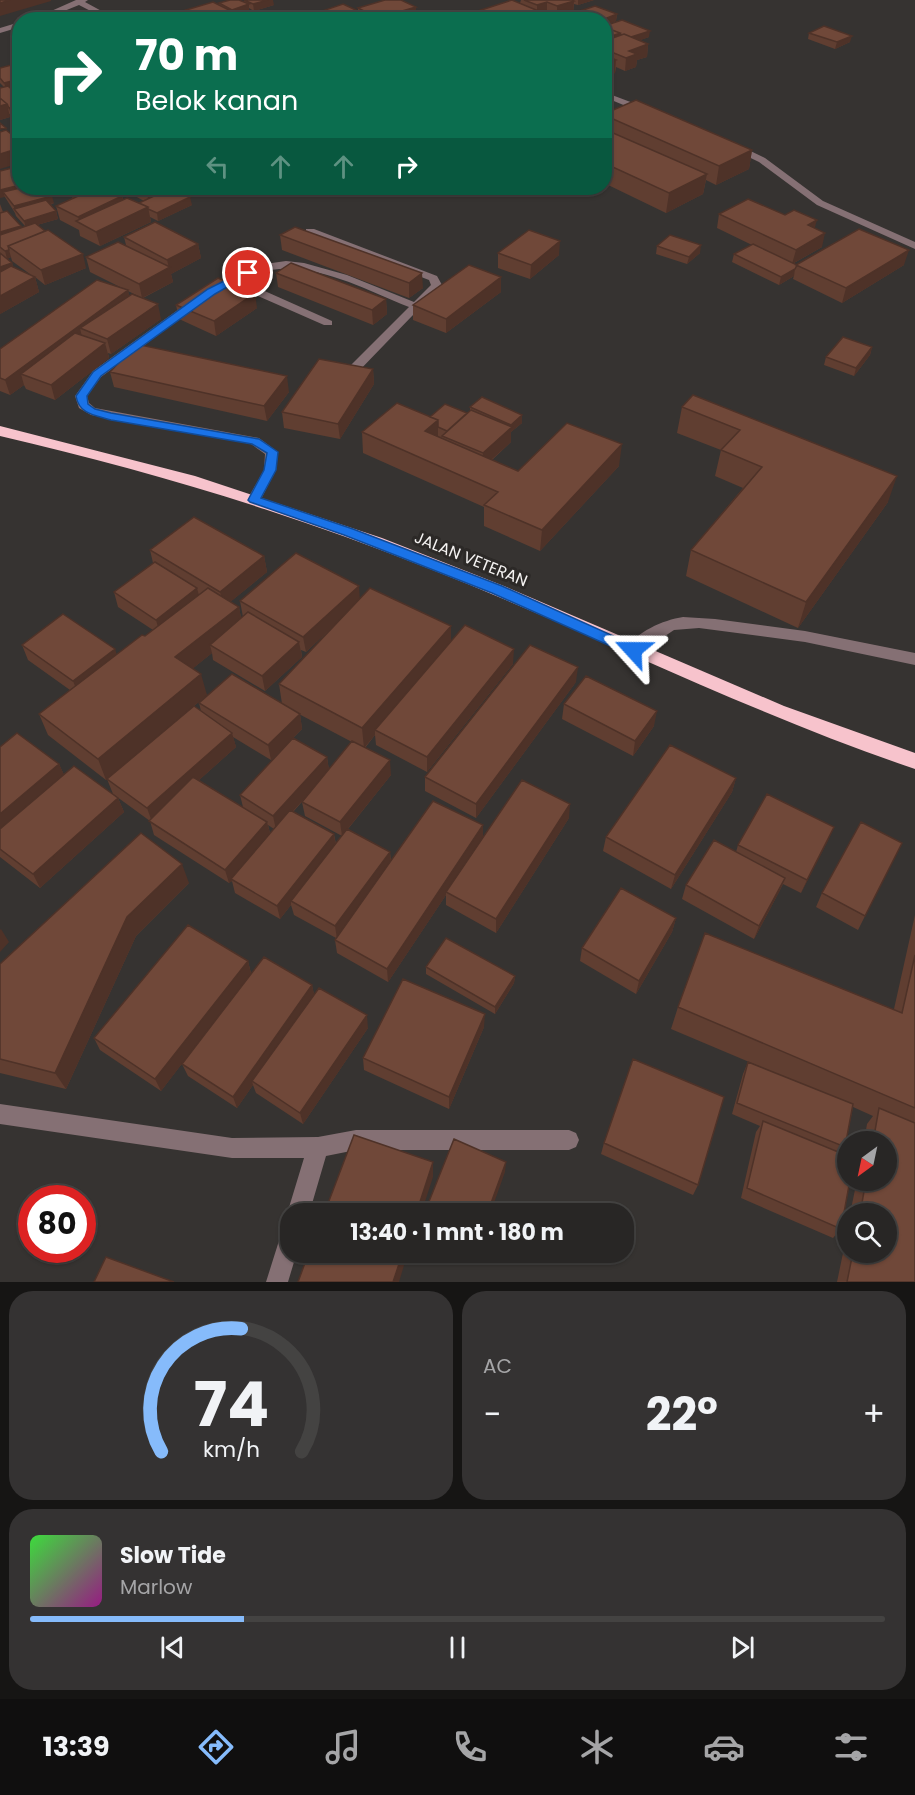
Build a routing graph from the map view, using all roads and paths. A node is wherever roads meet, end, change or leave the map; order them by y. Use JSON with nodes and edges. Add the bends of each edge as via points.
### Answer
{"nodes":[{"id":1,"x":81,"y":1,"type":"edge"},
{"id":2,"x":54,"y":12,"type":"edge"},
{"id":3,"x":101,"y":12,"type":"edge"},
{"id":4,"x":612,"y":97,"type":"edge"},
{"id":5,"x":655,"y":115,"type":"edge"},
{"id":6,"x":721,"y":140,"type":"edge"},
{"id":7,"x":310,"y":231,"type":"edge"},
{"id":8,"x":915,"y":246,"type":"edge"},
{"id":9,"x":231,"y":280,"type":"junction"},
{"id":10,"x":416,"y":306,"type":"junction"},
{"id":11,"x":328,"y":323,"type":"dead end"},
{"id":12,"x":351,"y":372,"type":"edge"},
{"id":13,"x":0,"y":431,"type":"edge"},
{"id":14,"x":254,"y":500,"type":"junction"},
{"id":15,"x":633,"y":650,"type":"junction"},
{"id":16,"x":915,"y":659,"type":"edge"},
{"id":17,"x":915,"y":760,"type":"edge"},
{"id":18,"x":0,"y":1114,"type":"edge"},
{"id":19,"x":569,"y":1140,"type":"dead end"},
{"id":20,"x":318,"y":1147,"type":"junction"},
{"id":21,"x":301,"y":1203,"type":"edge"},
{"id":22,"x":283,"y":1263,"type":"edge"},
{"id":23,"x":277,"y":1282,"type":"edge"}],
"edges":[{"from":1,"to":2,"type":"street"},
{"from":1,"to":3,"type":"street"},
{"from":4,"to":5,"type":"street"},
{"from":6,"to":8,"type":"street","via":[[762,160],[820,203]]},
{"from":7,"to":10,"type":"street","via":[[433,278],[437,285]]},
{"from":9,"to":10,"type":"street","via":[[270,265],[306,266]]},
{"from":9,"to":11,"type":"street"},
{"from":9,"to":14,"type":"street","via":[[97,374],[81,396],[83,405],[91,411],[255,441],[273,452],[270,470]]},
{"from":10,"to":12,"type":"street"},
{"from":13,"to":14,"type":"highway","name":"JALAN VETERAN","via":[[104,455]]},
{"from":14,"to":15,"type":"highway","name":"JALAN VETERAN","via":[[487,585]]},
{"from":15,"to":16,"type":"street","via":[[660,629],[696,622],[785,633]]},
{"from":15,"to":17,"type":"highway","name":"JALAN VETERAN","via":[[780,712]]},
{"from":18,"to":20,"type":"street","via":[[232,1148]]},
{"from":19,"to":20,"type":"street","via":[[356,1140]]},
{"from":20,"to":21,"type":"street"},
{"from":22,"to":23,"type":"street"}]}
